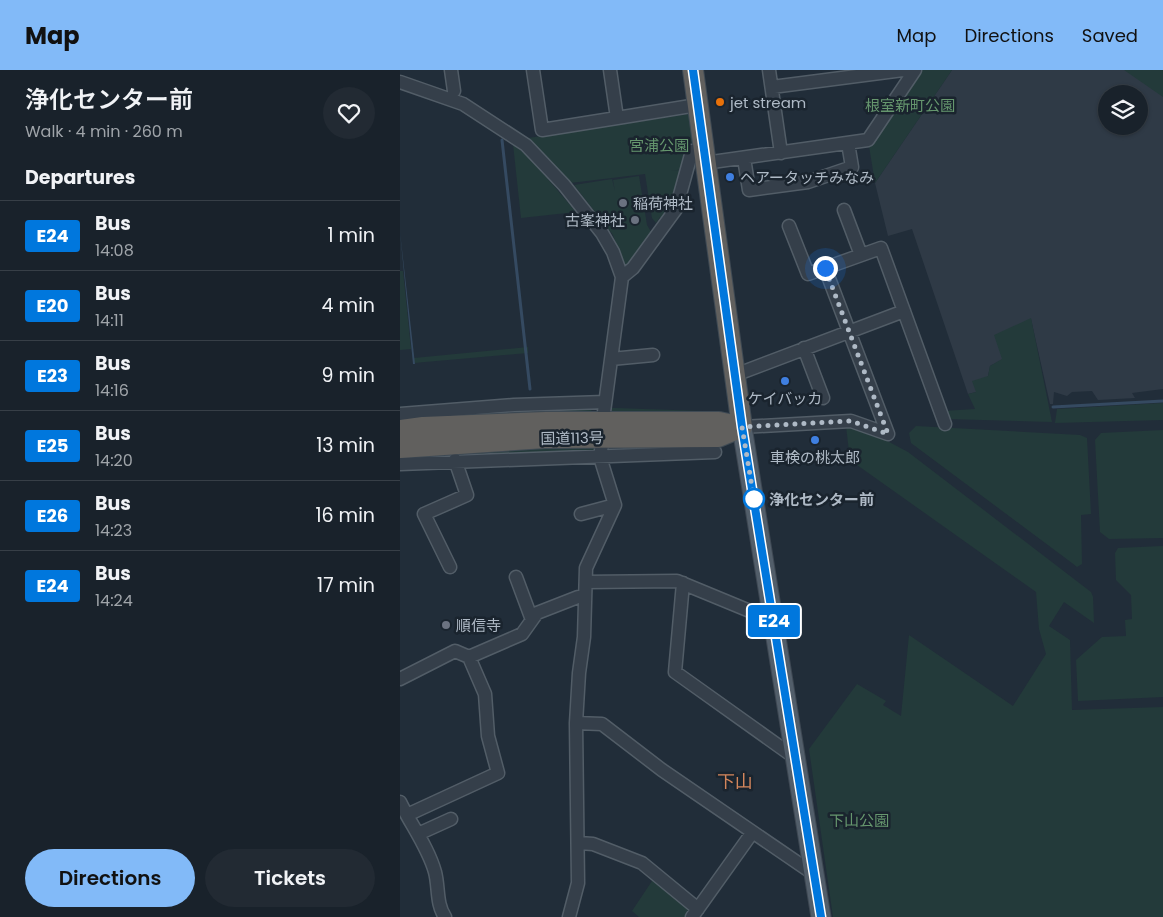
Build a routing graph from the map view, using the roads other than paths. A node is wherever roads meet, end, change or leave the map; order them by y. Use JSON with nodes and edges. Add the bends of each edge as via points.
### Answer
{"nodes":[{"id":1,"x":451,"y":70,"type":"edge"},
{"id":2,"x":533,"y":70,"type":"edge"},
{"id":3,"x":610,"y":70,"type":"edge"},
{"id":4,"x":693,"y":70,"type":"edge"},
{"id":5,"x":769,"y":70,"type":"edge"},
{"id":6,"x":903,"y":70,"type":"edge"},
{"id":7,"x":915,"y":70,"type":"edge"},
{"id":8,"x":400,"y":82,"type":"edge"},
{"id":9,"x":772,"y":87,"type":"junction"},
{"id":10,"x":454,"y":92,"type":"dead end"},
{"id":11,"x":698,"y":105,"type":"junction"},
{"id":12,"x":617,"y":118,"type":"junction"},
{"id":13,"x":848,"y":143,"type":"junction"},
{"id":14,"x":781,"y":153,"type":"junction"},
{"id":15,"x":704,"y":157,"type":"junction"},
{"id":16,"x":744,"y":158,"type":"junction"},
{"id":17,"x":844,"y":210,"type":"dead end"},
{"id":18,"x":789,"y":226,"type":"dead end"},
{"id":19,"x":861,"y":255,"type":"junction"},
{"id":20,"x":825,"y":268,"type":"junction"},
{"id":21,"x":622,"y":277,"type":"junction"},
{"id":22,"x":904,"y":311,"type":"junction"},
{"id":23,"x":850,"y":330,"type":"junction"},
{"id":24,"x":804,"y":348,"type":"junction"},
{"id":25,"x":653,"y":355,"type":"dead end"},
{"id":26,"x":612,"y":359,"type":"junction"},
{"id":27,"x":735,"y":375,"type":"junction"},
{"id":28,"x":823,"y":398,"type":"dead end"},
{"id":29,"x":400,"y":414,"type":"edge"},
{"id":30,"x":945,"y":424,"type":"dead end"},
{"id":31,"x":742,"y":427,"type":"junction"},
{"id":32,"x":400,"y":430,"type":"edge"},
{"id":33,"x":400,"y":448,"type":"edge"},
{"id":34,"x":601,"y":450,"type":"junction"},
{"id":35,"x":715,"y":452,"type":"dead end"},
{"id":36,"x":455,"y":460,"type":"junction"},
{"id":37,"x":400,"y":464,"type":"edge"},
{"id":38,"x":615,"y":505,"type":"junction"},
{"id":39,"x":582,"y":514,"type":"dead end"},
{"id":40,"x":450,"y":567,"type":"dead end"},
{"id":41,"x":516,"y":577,"type":"dead end"},
{"id":42,"x":586,"y":582,"type":"junction"},
{"id":43,"x":684,"y":583,"type":"junction"},
{"id":44,"x":585,"y":597,"type":"junction"},
{"id":45,"x":532,"y":620,"type":"junction"},
{"id":46,"x":774,"y":621,"type":"junction"},
{"id":47,"x":469,"y":657,"type":"junction"},
{"id":48,"x":400,"y":679,"type":"edge"},
{"id":49,"x":576,"y":723,"type":"junction"},
{"id":50,"x":796,"y":759,"type":"junction"},
{"id":51,"x":400,"y":802,"type":"edge"},
{"id":52,"x":406,"y":815,"type":"junction"},
{"id":53,"x":452,"y":819,"type":"dead end"},
{"id":54,"x":752,"y":833,"type":"junction"},
{"id":55,"x":418,"y":834,"type":"junction"},
{"id":56,"x":579,"y":843,"type":"junction"},
{"id":57,"x":814,"y":874,"type":"junction"},
{"id":58,"x":695,"y":913,"type":"edge"},
{"id":59,"x":445,"y":917,"type":"edge"},
{"id":60,"x":570,"y":917,"type":"edge"},
{"id":61,"x":821,"y":917,"type":"edge"}],
"edges":[{"from":1,"to":10,"type":"street"},
{"from":2,"to":12,"type":"street","via":[[542,130]]},
{"from":3,"to":12,"type":"street"},
{"from":4,"to":11,"type":"highway"},
{"from":5,"to":9,"type":"street"},
{"from":6,"to":9,"type":"street"},
{"from":7,"to":13,"type":"street","via":[[868,140]]},
{"from":8,"to":21,"type":"street","via":[[463,104],[526,145],[564,185],[602,233]]},
{"from":9,"to":14,"type":"street"},
{"from":11,"to":12,"type":"street"},
{"from":11,"to":15,"type":"highway"},
{"from":13,"to":14,"type":"street"},
{"from":13,"to":16,"type":"street","via":[[852,167],[808,182],[749,190]]},
{"from":14,"to":16,"type":"street"},
{"from":15,"to":16,"type":"street"},
{"from":15,"to":21,"type":"street","via":[[692,151],[676,209],[633,268]]},
{"from":15,"to":27,"type":"highway"},
{"from":17,"to":19,"type":"street"},
{"from":18,"to":20,"type":"street","via":[[808,274]]},
{"from":19,"to":20,"type":"street"},
{"from":19,"to":22,"type":"street","via":[[881,248]]},
{"from":20,"to":23,"type":"street"},
{"from":21,"to":26,"type":"street"},
{"from":22,"to":23,"type":"street"},
{"from":22,"to":30,"type":"street"},
{"from":23,"to":24,"type":"street"},
{"from":23,"to":31,"type":"street","via":[[888,434],[851,421]]},
{"from":24,"to":27,"type":"street"},
{"from":24,"to":28,"type":"street"},
{"from":25,"to":26,"type":"street"},
{"from":26,"to":29,"type":"street","via":[[604,407],[530,404]]},
{"from":27,"to":31,"type":"highway"},
{"from":31,"to":32,"type":"highway","name":"国道113号","via":[[719,422],[556,422]]},
{"from":31,"to":33,"type":"highway","name":"国道113号","via":[[718,436],[545,438]]},
{"from":31,"to":46,"type":"main road"},
{"from":34,"to":35,"type":"street"},
{"from":34,"to":36,"type":"street"},
{"from":34,"to":38,"type":"street"},
{"from":36,"to":37,"type":"street"},
{"from":36,"to":40,"type":"street","via":[[467,494],[424,514]]},
{"from":38,"to":39,"type":"street"},
{"from":38,"to":42,"type":"street","via":[[586,568]]},
{"from":41,"to":45,"type":"street"},
{"from":42,"to":43,"type":"street"},
{"from":42,"to":44,"type":"street"},
{"from":43,"to":46,"type":"street"},
{"from":43,"to":50,"type":"street","via":[[675,672]]},
{"from":44,"to":45,"type":"street","via":[[578,596],[537,613]]},
{"from":44,"to":49,"type":"street"},
{"from":45,"to":47,"type":"street","via":[[522,634]]},
{"from":46,"to":50,"type":"main road"},
{"from":47,"to":48,"type":"street","via":[[455,651]]},
{"from":47,"to":52,"type":"street","via":[[485,694],[488,736],[498,773]]},
{"from":49,"to":54,"type":"street","via":[[602,724]]},
{"from":49,"to":56,"type":"street"},
{"from":50,"to":57,"type":"main road"},
{"from":51,"to":52,"type":"street"},
{"from":52,"to":55,"type":"street"},
{"from":53,"to":55,"type":"street"},
{"from":54,"to":57,"type":"street"},
{"from":54,"to":58,"type":"street"},
{"from":55,"to":59,"type":"street","via":[[435,871],[439,909]]},
{"from":56,"to":58,"type":"street","via":[[593,844],[642,863]]},
{"from":56,"to":60,"type":"street","via":[[578,883]]},
{"from":57,"to":61,"type":"main road"}]}
